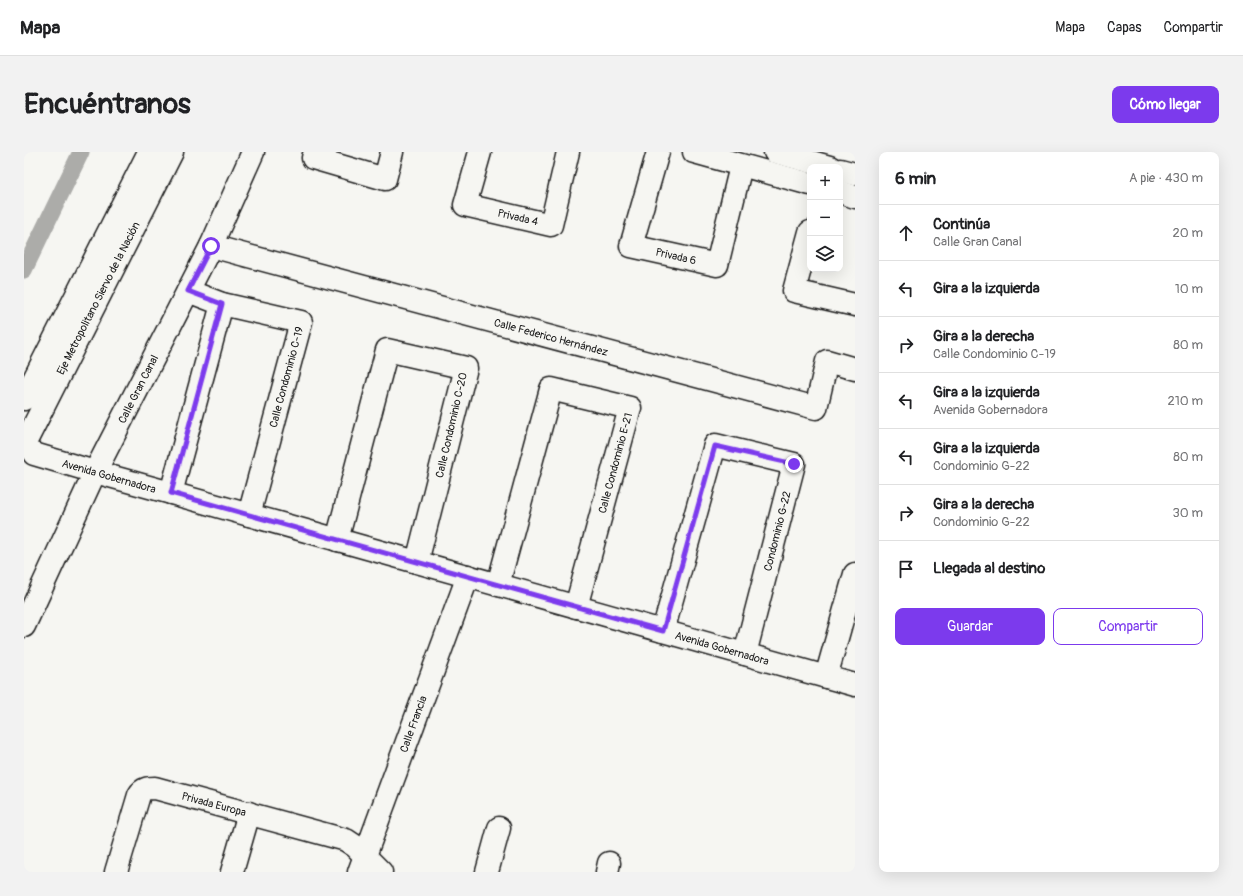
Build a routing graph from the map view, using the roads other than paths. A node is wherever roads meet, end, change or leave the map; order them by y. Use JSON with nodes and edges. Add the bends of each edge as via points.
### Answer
{"nodes":[{"id":1,"x":149,"y":152,"type":"edge"},
{"id":2,"x":172,"y":152,"type":"edge"},
{"id":3,"x":253,"y":152,"type":"edge"},
{"id":4,"x":315,"y":152,"type":"edge"},
{"id":5,"x":392,"y":152,"type":"edge"},
{"id":6,"x":480,"y":152,"type":"edge"},
{"id":7,"x":568,"y":152,"type":"edge"},
{"id":8,"x":658,"y":152,"type":"edge"},
{"id":9,"x":694,"y":152,"type":"edge"},
{"id":10,"x":786,"y":153,"type":"edge"},
{"id":11,"x":821,"y":164,"type":"edge"},
{"id":12,"x":741,"y":166,"type":"junction"},
{"id":13,"x":843,"y":171,"type":"edge"},
{"id":14,"x":855,"y":174,"type":"edge"},
{"id":15,"x":807,"y":183,"type":"edge"},
{"id":16,"x":843,"y":193,"type":"edge"},
{"id":17,"x":855,"y":197,"type":"edge"},
{"id":18,"x":809,"y":236,"type":"edge"},
{"id":19,"x":211,"y":246,"type":"junction"},
{"id":20,"x":188,"y":291,"type":"junction"},
{"id":21,"x":222,"y":304,"type":"junction"},
{"id":22,"x":855,"y":305,"type":"edge"},
{"id":23,"x":855,"y":368,"type":"edge"},
{"id":24,"x":24,"y":400,"type":"edge"},
{"id":25,"x":29,"y":449,"type":"edge"},
{"id":26,"x":95,"y":472,"type":"junction"},
{"id":27,"x":171,"y":493,"type":"junction"},
{"id":28,"x":249,"y":515,"type":"junction"},
{"id":29,"x":337,"y":540,"type":"junction"},
{"id":30,"x":417,"y":562,"type":"junction"},
{"id":31,"x":855,"y":574,"type":"edge"},
{"id":32,"x":468,"y":576,"type":"junction"},
{"id":33,"x":498,"y":585,"type":"junction"},
{"id":34,"x":576,"y":607,"type":"junction"},
{"id":35,"x":24,"y":626,"type":"edge"},
{"id":36,"x":663,"y":631,"type":"junction"},
{"id":37,"x":745,"y":654,"type":"junction"},
{"id":38,"x":826,"y":677,"type":"junction"},
{"id":39,"x":855,"y":685,"type":"edge"},
{"id":40,"x":249,"y":813,"type":"junction"},
{"id":41,"x":499,"y":828,"type":"dead end"},
{"id":42,"x":362,"y":864,"type":"edge"},
{"id":43,"x":116,"y":872,"type":"edge"},
{"id":44,"x":232,"y":872,"type":"edge"},
{"id":45,"x":381,"y":872,"type":"edge"},
{"id":46,"x":487,"y":872,"type":"edge"}],
"edges":[{"from":1,"to":24,"type":"main road","name":"Eje Metropolitano Siervo de la Nación"},
{"from":2,"to":25,"type":"main road","name":"Eje Metropolitano Siervo de la Nación"},
{"from":3,"to":19,"type":"main road","name":"Calle Gran Canal"},
{"from":4,"to":5,"type":"main road","via":[[313,158],[385,179]]},
{"from":6,"to":7,"type":"main road","name":"Privada 4","via":[[465,205],[551,225]]},
{"from":8,"to":12,"type":"main road","name":"Privada 6","via":[[631,246],[717,265]]},
{"from":9,"to":12,"type":"main road"},
{"from":10,"to":11,"type":"main road"},
{"from":12,"to":15,"type":"main road"},
{"from":13,"to":14,"type":"main road"},
{"from":16,"to":17,"type":"main road"},
{"from":18,"to":22,"type":"main road","via":[[794,291]]},
{"from":19,"to":20,"type":"main road","name":"Calle Gran Canal"},
{"from":19,"to":23,"type":"main road","name":"Calle Federico Hernández","via":[[816,408],[827,361]]},
{"from":20,"to":21,"type":"main road"},
{"from":20,"to":26,"type":"main road","name":"Calle Gran Canal"},
{"from":21,"to":27,"type":"main road"},
{"from":21,"to":28,"type":"main road","name":"Calle Condominio C-19","via":[[301,322]]},
{"from":25,"to":26,"type":"main road","name":"Avenida Gobernadora"},
{"from":26,"to":27,"type":"main road","name":"Avenida Gobernadora"},
{"from":26,"to":35,"type":"main road","name":"Calle Gran Canal"},
{"from":27,"to":28,"type":"main road","name":"Avenida Gobernadora"},
{"from":28,"to":29,"type":"main road","name":"Avenida Gobernadora"},
{"from":29,"to":30,"type":"main road","name":"Avenida Gobernadora"},
{"from":29,"to":30,"type":"main road","name":"Calle Condominio C-20","via":[[387,350],[466,368]]},
{"from":30,"to":32,"type":"main road","name":"Avenida Gobernadora"},
{"from":31,"to":38,"type":"main road"},
{"from":32,"to":33,"type":"main road","name":"Avenida Gobernadora"},
{"from":32,"to":42,"type":"main road","name":"Calle Francia"},
{"from":33,"to":34,"type":"main road","name":"Avenida Gobernadora"},
{"from":33,"to":34,"type":"main road","name":"Calle Condominio E-21","via":[[551,389],[630,408]]},
{"from":34,"to":36,"type":"main road","name":"Avenida Gobernadora"},
{"from":36,"to":37,"type":"main road","name":"Avenida Gobernadora"},
{"from":36,"to":37,"type":"main road","name":"Condominio G-22","via":[[715,446],[794,464]]},
{"from":37,"to":38,"type":"main road","name":"Avenida Gobernadora"},
{"from":38,"to":39,"type":"main road","name":"Avenida Gobernadora"},
{"from":40,"to":42,"type":"main road","name":"Privada Europa","via":[[346,840],[355,846]]},
{"from":40,"to":43,"type":"main road","name":"Privada Europa","via":[[155,788],[145,788],[139,795]]},
{"from":40,"to":44,"type":"main road"},
{"from":41,"to":46,"type":"main road"},
{"from":42,"to":45,"type":"main road","name":"Privada Europa"}]}
